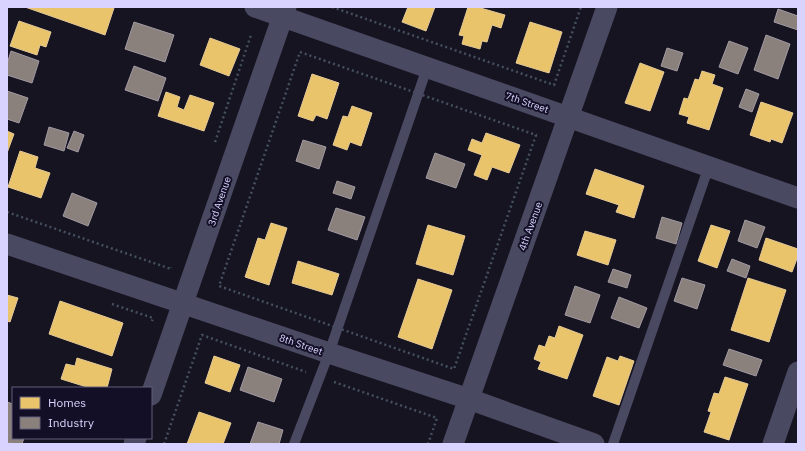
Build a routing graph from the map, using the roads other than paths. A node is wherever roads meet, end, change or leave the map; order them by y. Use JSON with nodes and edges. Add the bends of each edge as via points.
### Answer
{"nodes":[{"id":1,"x":255,"y":7,"type":"edge"},
{"id":2,"x":607,"y":7,"type":"edge"},
{"id":3,"x":285,"y":12,"type":"edge"},
{"id":4,"x":427,"y":68,"type":"junction"},
{"id":5,"x":569,"y":116,"type":"junction"},
{"id":6,"x":709,"y":166,"type":"junction"},
{"id":7,"x":798,"y":198,"type":"edge"},
{"id":8,"x":7,"y":244,"type":"edge"},
{"id":9,"x":183,"y":303,"type":"junction"},
{"id":10,"x":329,"y":353,"type":"junction"},
{"id":11,"x":798,"y":372,"type":"edge"},
{"id":12,"x":152,"y":392,"type":"edge"},
{"id":13,"x":469,"y":399,"type":"junction"},
{"id":14,"x":294,"y":444,"type":"edge"},
{"id":15,"x":453,"y":444,"type":"edge"},
{"id":16,"x":594,"y":444,"type":"edge"},
{"id":17,"x":613,"y":444,"type":"edge"},
{"id":18,"x":772,"y":444,"type":"edge"}],
"edges":[{"from":1,"to":3,"type":"street","name":"7th Street"},
{"from":2,"to":5,"type":"street","name":"4th Avenue"},
{"from":3,"to":4,"type":"street","name":"7th Street"},
{"from":3,"to":9,"type":"street","name":"3rd Avenue"},
{"from":4,"to":5,"type":"street","name":"7th Street"},
{"from":4,"to":10,"type":"lane"},
{"from":5,"to":6,"type":"street","name":"7th Street"},
{"from":5,"to":13,"type":"street","name":"4th Avenue"},
{"from":6,"to":7,"type":"street","name":"7th Street"},
{"from":6,"to":17,"type":"lane"},
{"from":8,"to":9,"type":"street","name":"8th Street"},
{"from":9,"to":10,"type":"street","name":"8th Street"},
{"from":9,"to":12,"type":"street","name":"3rd Avenue"},
{"from":10,"to":13,"type":"street","name":"8th Street"},
{"from":10,"to":14,"type":"lane"},
{"from":11,"to":18,"type":"street"},
{"from":13,"to":15,"type":"street","name":"4th Avenue"},
{"from":13,"to":16,"type":"street","name":"8th Street"}]}
